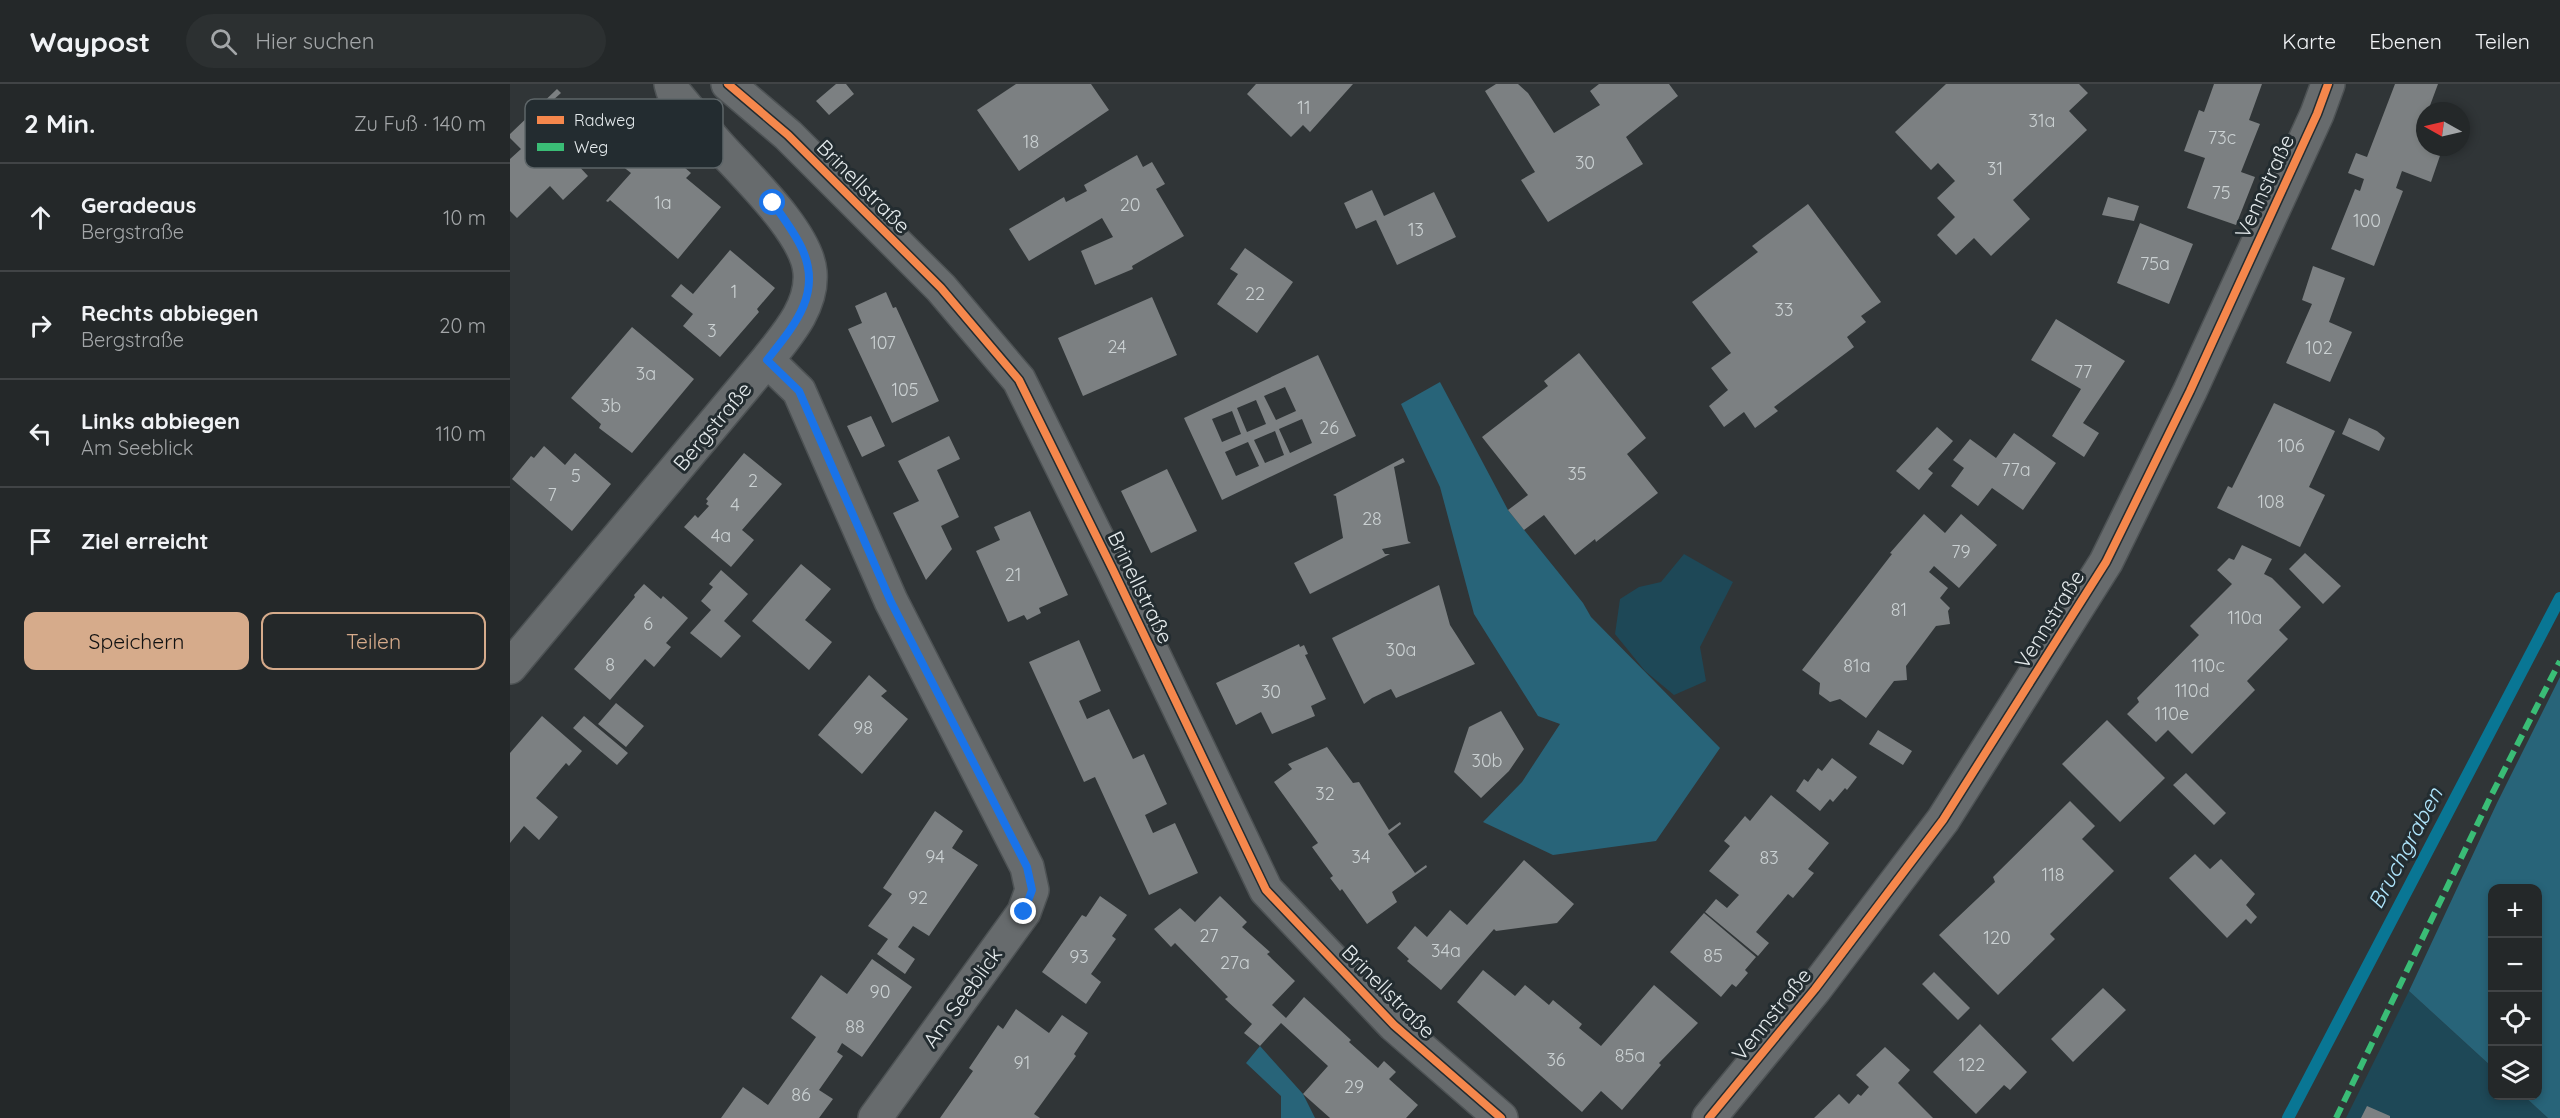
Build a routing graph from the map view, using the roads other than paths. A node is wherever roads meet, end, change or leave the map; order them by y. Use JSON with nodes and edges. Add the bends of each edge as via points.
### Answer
{"nodes":[{"id":1,"x":670,"y":84,"type":"edge"},
{"id":2,"x":728,"y":84,"type":"edge"},
{"id":3,"x":2328,"y":84,"type":"edge"},
{"id":4,"x":680,"y":99,"type":"edge"},
{"id":5,"x":723,"y":150,"type":"edge"},
{"id":6,"x":767,"y":360,"type":"junction"},
{"id":7,"x":510,"y":667,"type":"edge"},
{"id":8,"x":875,"y":1118,"type":"edge"},
{"id":9,"x":1501,"y":1118,"type":"edge"},
{"id":10,"x":1709,"y":1118,"type":"edge"}],
"edges":[{"from":1,"to":4,"type":"street","name":"Bergstraße"},
{"from":2,"to":9,"type":"street","name":"Brinellstraße","via":[[788,135],[933,280],[1019,380],[1266,890],[1394,1025]]},
{"from":3,"to":10,"type":"street","name":"Vennstraße","via":[[2195,381],[2106,562],[1943,819],[1815,989]]},
{"from":5,"to":6,"type":"street","name":"Bergstraße","via":[[773,203],[802,249],[810,272],[807,296],[797,321]]},
{"from":6,"to":7,"type":"street","name":"Bergstraße"},
{"from":6,"to":8,"type":"street","name":"Am Seeblick","via":[[799,391],[891,602],[1027,867],[1032,890],[1024,912]]}]}
